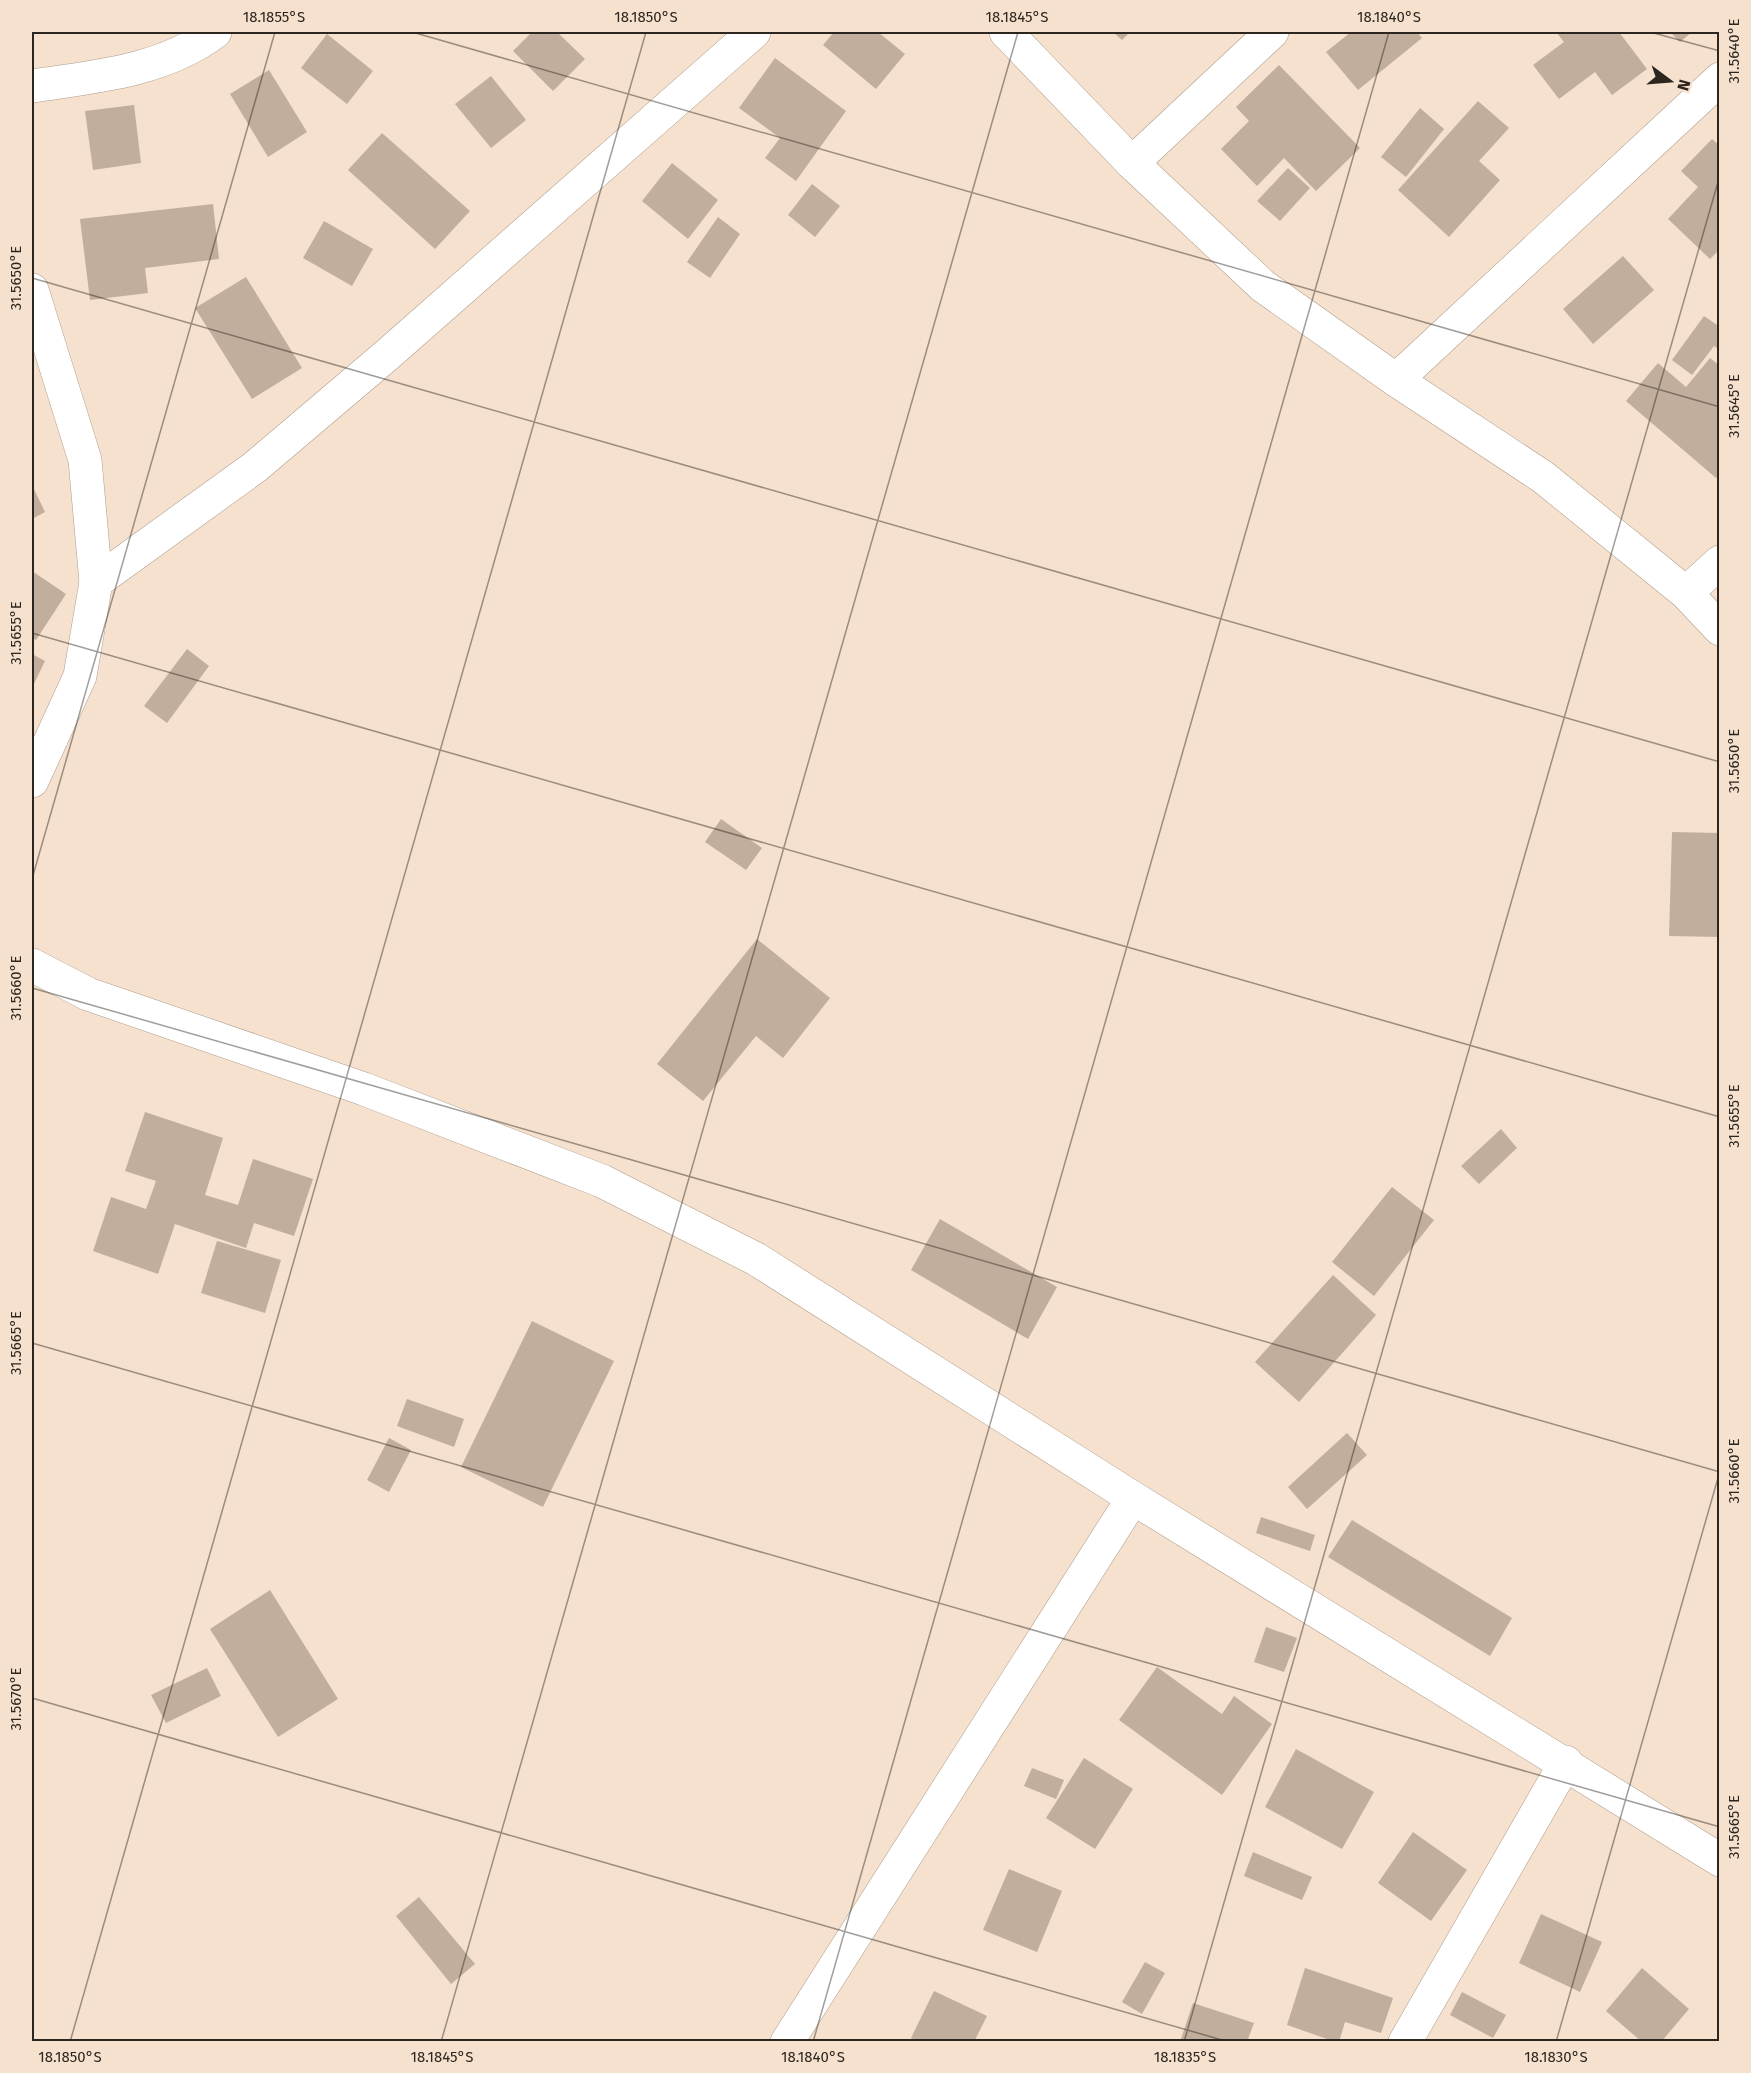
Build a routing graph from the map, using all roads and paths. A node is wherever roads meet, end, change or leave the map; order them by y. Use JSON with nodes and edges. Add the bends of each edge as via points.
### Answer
{"nodes":[{"id":1,"x":215,"y":32,"type":"edge"},
{"id":2,"x":754,"y":32,"type":"edge"},
{"id":3,"x":1006,"y":32,"type":"edge"},
{"id":4,"x":1272,"y":32,"type":"edge"},
{"id":5,"x":1719,"y":79,"type":"edge"},
{"id":6,"x":32,"y":86,"type":"edge"},
{"id":7,"x":1132,"y":163,"type":"junction"},
{"id":8,"x":32,"y":290,"type":"edge"},
{"id":9,"x":1396,"y":380,"type":"junction"},
{"id":10,"x":1719,"y":562,"type":"edge"},
{"id":11,"x":96,"y":582,"type":"junction"},
{"id":12,"x":1686,"y":593,"type":"junction"},
{"id":13,"x":1719,"y":629,"type":"edge"},
{"id":14,"x":32,"y":781,"type":"edge"},
{"id":15,"x":32,"y":965,"type":"edge"},
{"id":16,"x":1133,"y":1498,"type":"junction"},
{"id":17,"x":1566,"y":1762,"type":"junction"},
{"id":18,"x":1719,"y":1860,"type":"edge"},
{"id":19,"x":787,"y":2042,"type":"edge"},
{"id":20,"x":1405,"y":2042,"type":"edge"}],
"edges":[{"from":1,"to":6,"type":"street","via":[[160,62]]},
{"from":2,"to":11,"type":"street","via":[[255,467]]},
{"from":3,"to":7,"type":"street"},
{"from":4,"to":7,"type":"street"},
{"from":5,"to":9,"type":"street"},
{"from":7,"to":9,"type":"street","via":[[1263,286]]},
{"from":8,"to":11,"type":"street","via":[[85,460]]},
{"from":9,"to":12,"type":"street","via":[[1543,477]]},
{"from":10,"to":12,"type":"street"},
{"from":11,"to":14,"type":"street","via":[[80,676]]},
{"from":12,"to":13,"type":"street"},
{"from":15,"to":16,"type":"street","via":[[88,994],[364,1089],[602,1181],[756,1259]]},
{"from":16,"to":17,"type":"street"},
{"from":16,"to":19,"type":"street"},
{"from":17,"to":18,"type":"street"},
{"from":17,"to":20,"type":"street"}]}
